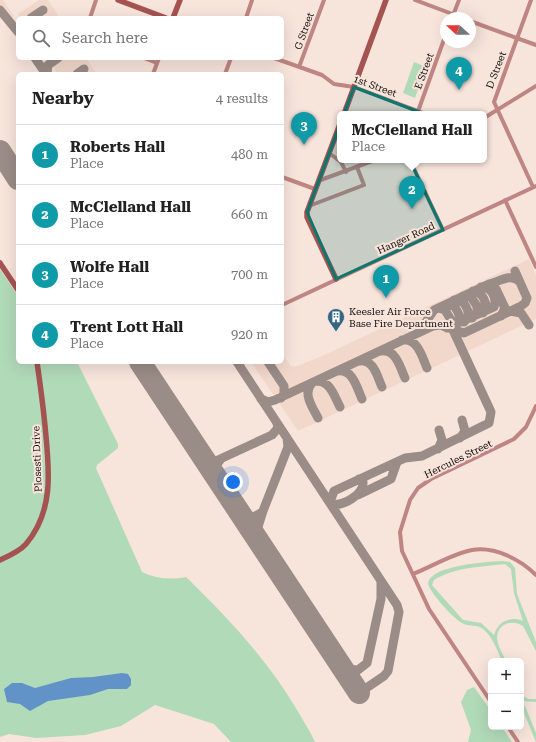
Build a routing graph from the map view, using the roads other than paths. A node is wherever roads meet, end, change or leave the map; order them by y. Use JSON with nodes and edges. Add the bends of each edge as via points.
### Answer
{"nodes":[{"id":1,"x":96,"y":0,"type":"edge"},
{"id":2,"x":118,"y":0,"type":"edge"},
{"id":3,"x":180,"y":0,"type":"edge"},
{"id":4,"x":252,"y":0,"type":"edge"},
{"id":5,"x":324,"y":0,"type":"edge"},
{"id":6,"x":386,"y":0,"type":"edge"},
{"id":7,"x":415,"y":0,"type":"edge"},
{"id":8,"x":459,"y":0,"type":"edge"},
{"id":9,"x":531,"y":0,"type":"edge"},
{"id":10,"x":444,"y":12,"type":"edge"},
{"id":11,"x":454,"y":12,"type":"edge"},
{"id":12,"x":91,"y":16,"type":"edge"},
{"id":13,"x":161,"y":16,"type":"edge"},
{"id":14,"x":174,"y":16,"type":"edge"},
{"id":15,"x":247,"y":16,"type":"edge"},
{"id":16,"x":476,"y":22,"type":"edge"},
{"id":17,"x":517,"y":38,"type":"junction"},
{"id":18,"x":536,"y":45,"type":"edge"},
{"id":19,"x":441,"y":48,"type":"edge"},
{"id":20,"x":149,"y":60,"type":"edge"},
{"id":21,"x":158,"y":60,"type":"edge"},
{"id":22,"x":230,"y":60,"type":"edge"},
{"id":23,"x":280,"y":60,"type":"edge"},
{"id":24,"x":157,"y":63,"type":"junction"},
{"id":25,"x":299,"y":67,"type":"junction"},
{"id":26,"x":154,"y":72,"type":"edge"},
{"id":27,"x":226,"y":72,"type":"edge"},
{"id":28,"x":536,"y":86,"type":"edge"},
{"id":29,"x":354,"y":87,"type":"junction"},
{"id":30,"x":345,"y":111,"type":"edge"},
{"id":31,"x":414,"y":111,"type":"edge"},
{"id":32,"x":417,"y":111,"type":"edge"},
{"id":33,"x":497,"y":112,"type":"junction"},
{"id":34,"x":487,"y":117,"type":"edge"},
{"id":35,"x":337,"y":132,"type":"edge"},
{"id":36,"x":329,"y":154,"type":"junction"},
{"id":37,"x":337,"y":159,"type":"edge"},
{"id":38,"x":342,"y":163,"type":"edge"},
{"id":39,"x":367,"y":163,"type":"edge"},
{"id":40,"x":411,"y":163,"type":"edge"},
{"id":41,"x":357,"y":167,"type":"junction"},
{"id":42,"x":346,"y":172,"type":"junction"},
{"id":43,"x":284,"y":178,"type":"edge"},
{"id":44,"x":318,"y":182,"type":"junction"},
{"id":45,"x":534,"y":186,"type":"edge"},
{"id":46,"x":315,"y":190,"type":"junction"},
{"id":47,"x":505,"y":200,"type":"junction"},
{"id":48,"x":309,"y":206,"type":"junction"},
{"id":49,"x":443,"y":230,"type":"junction"},
{"id":50,"x":0,"y":263,"type":"edge"},
{"id":51,"x":536,"y":266,"type":"edge"},
{"id":52,"x":336,"y":279,"type":"junction"},
{"id":53,"x":16,"y":287,"type":"edge"},
{"id":54,"x":284,"y":303,"type":"edge"},
{"id":55,"x":37,"y":364,"type":"edge"},
{"id":56,"x":536,"y":406,"type":"edge"},
{"id":57,"x":0,"y":560,"type":"edge"},
{"id":58,"x":413,"y":574,"type":"junction"},
{"id":59,"x":536,"y":575,"type":"edge"},
{"id":60,"x":488,"y":698,"type":"edge"},
{"id":61,"x":510,"y":730,"type":"edge"},
{"id":62,"x":518,"y":742,"type":"edge"}],
"edges":[{"from":1,"to":12,"type":"street"},
{"from":2,"to":13,"type":"street"},
{"from":3,"to":14,"type":"street"},
{"from":4,"to":15,"type":"street"},
{"from":5,"to":25,"type":"street","name":"G Street"},
{"from":6,"to":29,"type":"street"},
{"from":7,"to":10,"type":"street"},
{"from":8,"to":11,"type":"street"},
{"from":9,"to":17,"type":"street","name":"D Street"},
{"from":16,"to":17,"type":"street"},
{"from":17,"to":18,"type":"street"},
{"from":17,"to":33,"type":"street","name":"D Street","via":[[494,97]]},
{"from":19,"to":32,"type":"street","name":"E Street"},
{"from":20,"to":24,"type":"street"},
{"from":21,"to":24,"type":"street"},
{"from":22,"to":27,"type":"street"},
{"from":23,"to":25,"type":"street","name":"1st Street"},
{"from":24,"to":26,"type":"street"},
{"from":25,"to":29,"type":"street","name":"1st Street","via":[[334,84]]},
{"from":28,"to":33,"type":"street"},
{"from":29,"to":30,"type":"street"},
{"from":29,"to":31,"type":"street","name":"1st Street"},
{"from":33,"to":34,"type":"street"},
{"from":33,"to":45,"type":"street","name":"D Street"},
{"from":35,"to":36,"type":"street"},
{"from":36,"to":37,"type":"street"},
{"from":36,"to":44,"type":"street"},
{"from":38,"to":42,"type":"street"},
{"from":39,"to":41,"type":"street"},
{"from":40,"to":49,"type":"street"},
{"from":41,"to":42,"type":"street"},
{"from":41,"to":48,"type":"street","via":[[364,185]]},
{"from":42,"to":44,"type":"street"},
{"from":43,"to":46,"type":"street"},
{"from":44,"to":46,"type":"street"},
{"from":45,"to":47,"type":"street","name":"Hanger Road"},
{"from":46,"to":48,"type":"street"},
{"from":47,"to":49,"type":"street","name":"Hanger Road"},
{"from":47,"to":51,"type":"street"},
{"from":48,"to":52,"type":"street","via":[[307,217]]},
{"from":49,"to":52,"type":"street","name":"Hanger Road"},
{"from":50,"to":53,"type":"street"},
{"from":52,"to":54,"type":"street","name":"Hanger Road"},
{"from":55,"to":57,"type":"street","name":"Plosesti Drive","via":[[49,475],[47,497],[41,519],[26,545]]},
{"from":56,"to":58,"type":"street","name":"Hercules Street","via":[[526,427],[514,439],[431,479],[422,484],[414,494],[401,524],[400,538],[402,551]]},
{"from":58,"to":59,"type":"street","via":[[464,552],[482,549],[514,559]]},
{"from":58,"to":60,"type":"street","name":"Hercules Street","via":[[429,609]]},
{"from":61,"to":62,"type":"street"}]}
